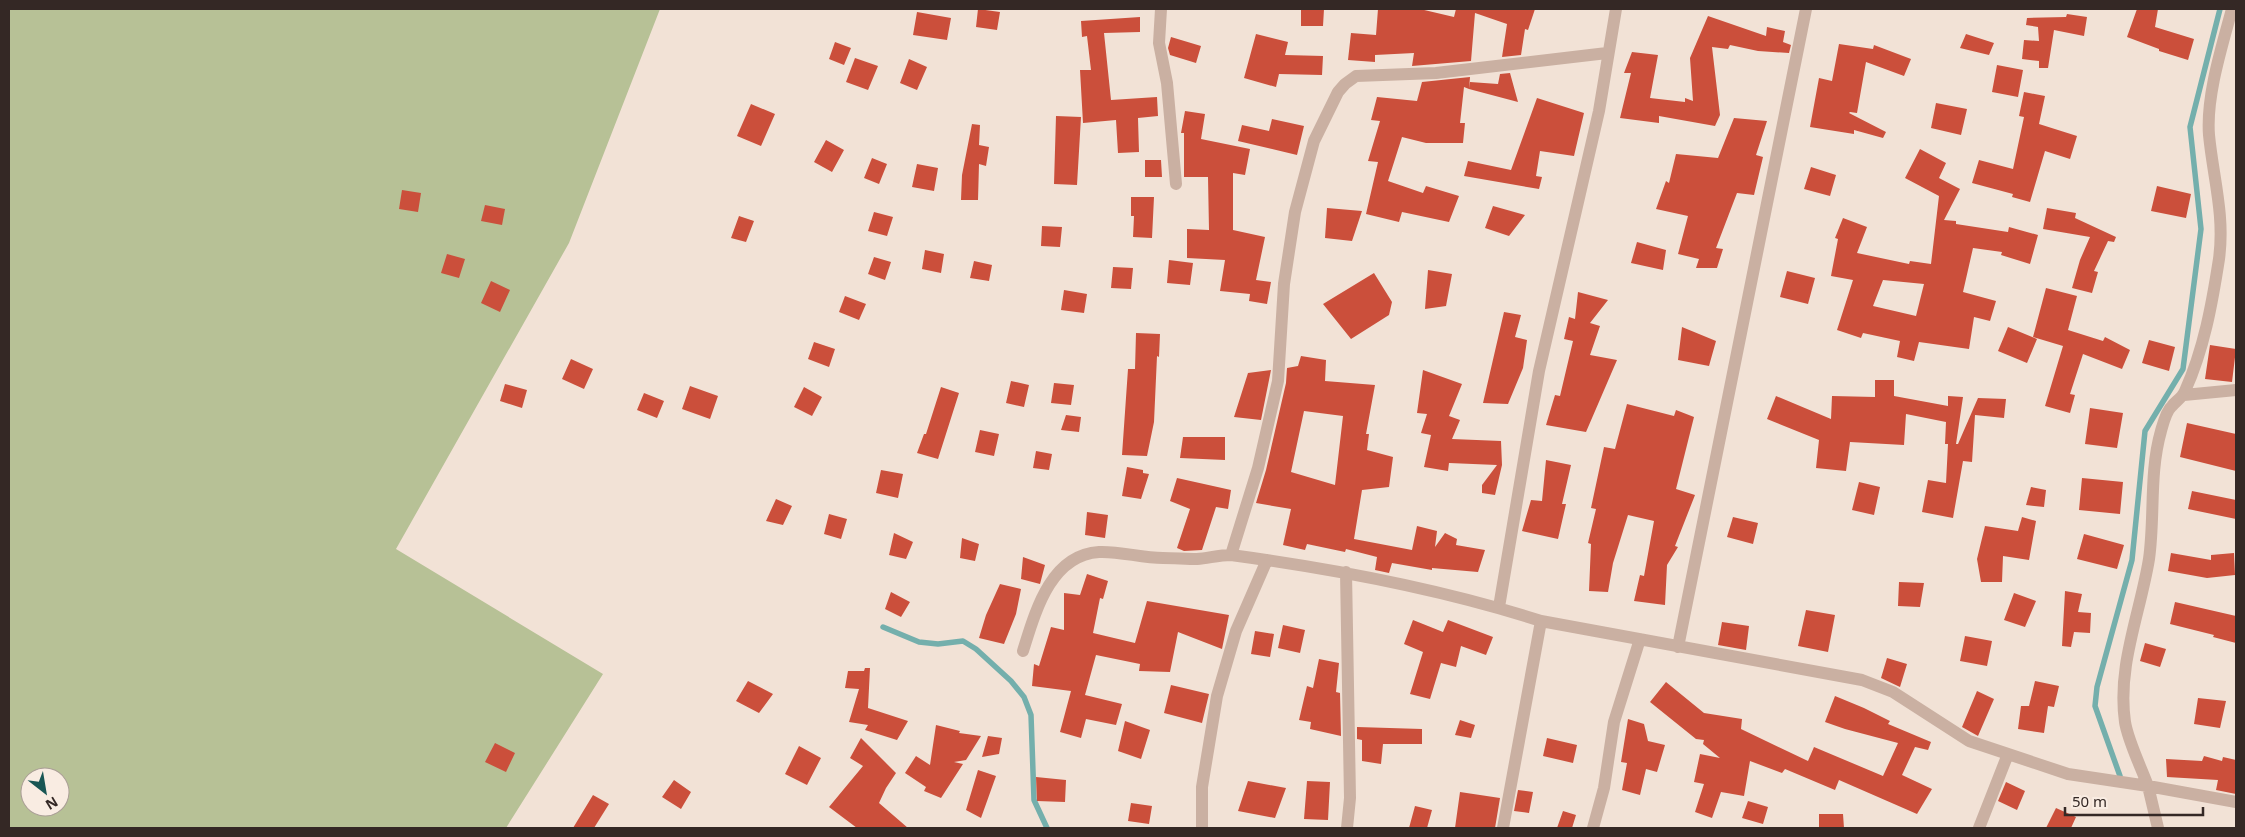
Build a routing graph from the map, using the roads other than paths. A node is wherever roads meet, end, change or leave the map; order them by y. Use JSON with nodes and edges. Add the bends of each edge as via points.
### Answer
{"nodes":[{"id":1,"x":1161,"y":9,"type":"edge"},
{"id":2,"x":1616,"y":9,"type":"edge"},
{"id":3,"x":1806,"y":9,"type":"edge"},
{"id":4,"x":2232,"y":9,"type":"edge"},
{"id":5,"x":1608,"y":53,"type":"junction"},
{"id":6,"x":1176,"y":184,"type":"dead end"},
{"id":7,"x":2236,"y":390,"type":"edge"},
{"id":8,"x":2184,"y":395,"type":"junction"},
{"id":9,"x":1231,"y":555,"type":"junction"},
{"id":10,"x":1267,"y":560,"type":"junction"},
{"id":11,"x":1346,"y":572,"type":"junction"},
{"id":12,"x":1499,"y":608,"type":"junction"},
{"id":13,"x":1541,"y":621,"type":"junction"},
{"id":14,"x":1640,"y":639,"type":"junction"},
{"id":15,"x":1678,"y":647,"type":"junction"},
{"id":16,"x":1023,"y":651,"type":"dead end"},
{"id":17,"x":2008,"y":754,"type":"junction"},
{"id":18,"x":2148,"y":786,"type":"junction"},
{"id":19,"x":2236,"y":802,"type":"edge"},
{"id":20,"x":1202,"y":828,"type":"edge"},
{"id":21,"x":1348,"y":828,"type":"edge"},
{"id":22,"x":1503,"y":828,"type":"edge"},
{"id":23,"x":1593,"y":828,"type":"edge"},
{"id":24,"x":1979,"y":828,"type":"edge"},
{"id":25,"x":2158,"y":828,"type":"edge"}],
"edges":[{"from":1,"to":6,"type":"street","via":[[1160,42]]},
{"from":2,"to":5,"type":"street"},
{"from":3,"to":15,"type":"street"},
{"from":4,"to":8,"type":"street","via":[[2212,98],[2209,134],[2218,185],[2219,256],[2198,361]]},
{"from":5,"to":9,"type":"street","via":[[1436,73],[1356,76],[1338,92],[1314,140],[1295,212],[1284,284],[1278,381],[1258,468]]},
{"from":5,"to":12,"type":"street","via":[[1599,111],[1539,371]]},
{"from":7,"to":8,"type":"street"},
{"from":8,"to":18,"type":"street","via":[[2170,407],[2161,431],[2149,559],[2124,670],[2125,724]]},
{"from":9,"to":10,"type":"street"},
{"from":9,"to":16,"type":"street","via":[[1197,559],[1098,552],[1072,560],[1059,570],[1049,586],[1034,615]]},
{"from":10,"to":11,"type":"street"},
{"from":10,"to":20,"type":"street","via":[[1236,631],[1217,696],[1202,787]]},
{"from":11,"to":12,"type":"street"},
{"from":11,"to":21,"type":"street"},
{"from":12,"to":13,"type":"street"},
{"from":13,"to":14,"type":"street"},
{"from":13,"to":22,"type":"street"},
{"from":14,"to":15,"type":"street"},
{"from":14,"to":23,"type":"street","via":[[1614,722],[1604,788]]},
{"from":15,"to":17,"type":"street","via":[[1862,680],[1893,692],[1969,741]]},
{"from":17,"to":18,"type":"street","via":[[2068,774]]},
{"from":17,"to":24,"type":"street"},
{"from":18,"to":19,"type":"street"},
{"from":18,"to":25,"type":"street"}]}
